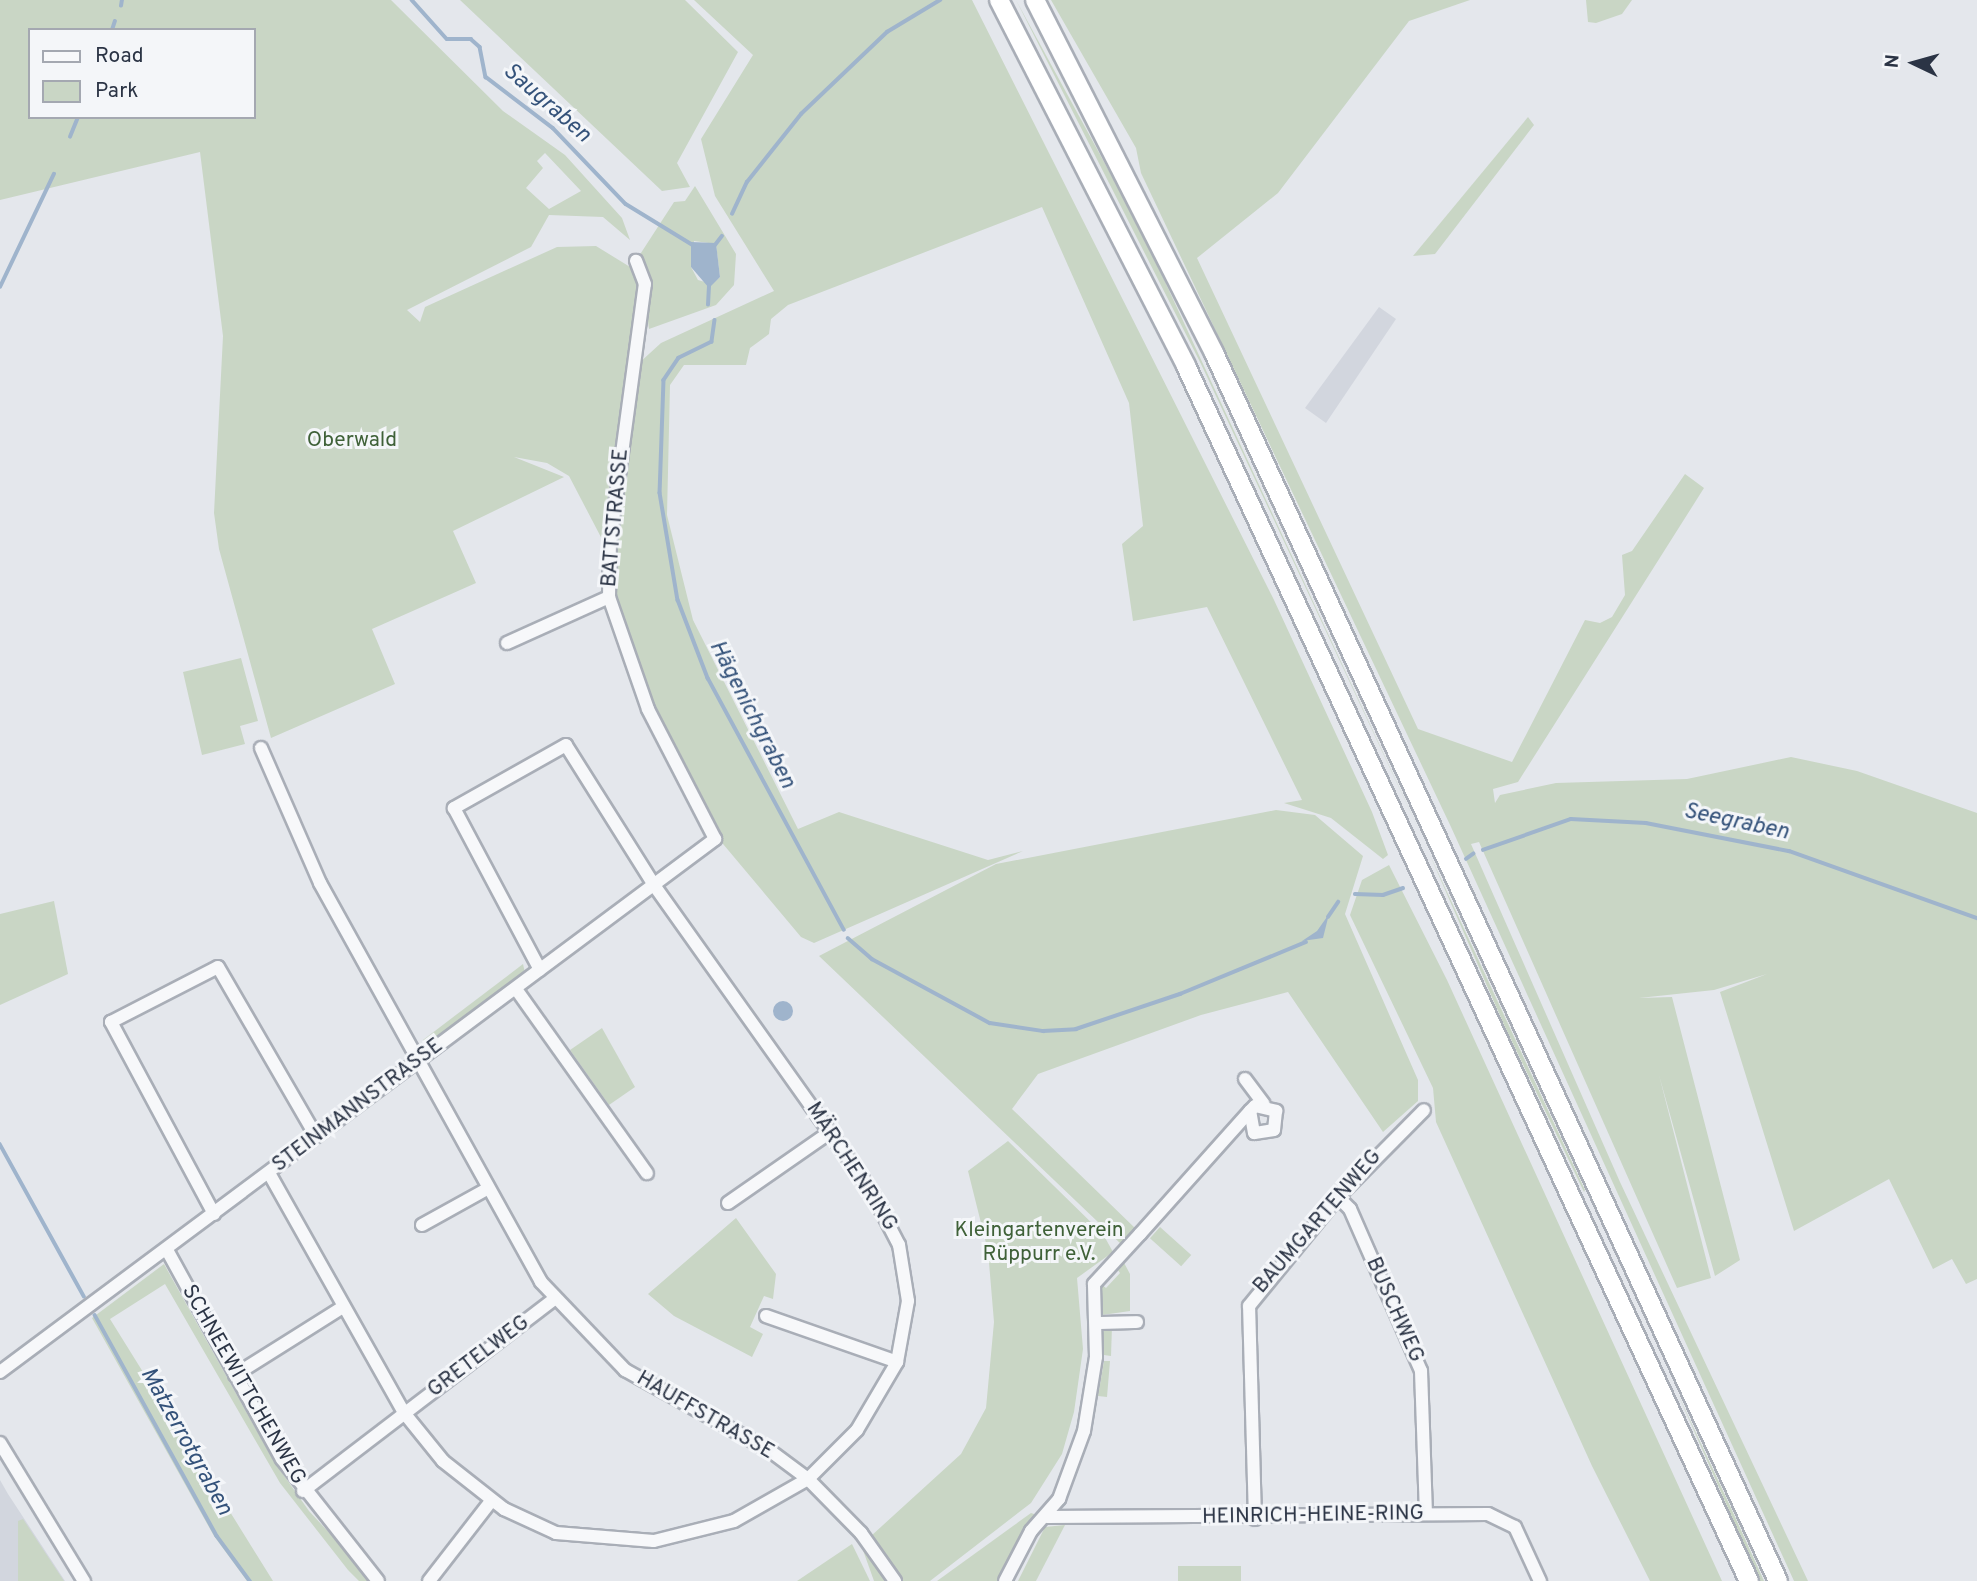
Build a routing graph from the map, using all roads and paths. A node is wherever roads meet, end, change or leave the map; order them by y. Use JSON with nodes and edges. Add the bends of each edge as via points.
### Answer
{"nodes":[{"id":1,"x":999,"y":0,"type":"edge"},
{"id":2,"x":1035,"y":0,"type":"edge"},
{"id":3,"x":636,"y":261,"type":"dead end"},
{"id":4,"x":609,"y":597,"type":"junction"},
{"id":5,"x":507,"y":643,"type":"dead end"},
{"id":6,"x":261,"y":748,"type":"dead end"},
{"id":7,"x":715,"y":839,"type":"joint"},
{"id":8,"x":654,"y":885,"type":"junction"},
{"id":9,"x":540,"y":970,"type":"junction"},
{"id":10,"x":516,"y":989,"type":"junction"},
{"id":11,"x":416,"y":1063,"type":"junction"},
{"id":12,"x":1245,"y":1079,"type":"dead end"},
{"id":13,"x":1264,"y":1104,"type":"junction"},
{"id":14,"x":1424,"y":1110,"type":"dead end"},
{"id":15,"x":1250,"y":1111,"type":"junction"},
{"id":16,"x":830,"y":1132,"type":"junction"},
{"id":17,"x":316,"y":1136,"type":"junction"},
{"id":18,"x":269,"y":1172,"type":"junction"},
{"id":19,"x":647,"y":1173,"type":"dead end"},
{"id":20,"x":487,"y":1189,"type":"junction"},
{"id":21,"x":1338,"y":1197,"type":"junction"},
{"id":22,"x":728,"y":1203,"type":"dead end"},
{"id":23,"x":214,"y":1214,"type":"junction"},
{"id":24,"x":422,"y":1226,"type":"dead end"},
{"id":25,"x":167,"y":1250,"type":"junction"},
{"id":26,"x":554,"y":1299,"type":"junction"},
{"id":27,"x":343,"y":1307,"type":"junction"},
{"id":28,"x":766,"y":1316,"type":"dead end"},
{"id":29,"x":1136,"y":1322,"type":"dead end"},
{"id":30,"x":1097,"y":1323,"type":"junction"},
{"id":31,"x":897,"y":1362,"type":"junction"},
{"id":32,"x":0,"y":1372,"type":"edge"},
{"id":33,"x":235,"y":1375,"type":"junction"},
{"id":34,"x":404,"y":1414,"type":"junction"},
{"id":35,"x":0,"y":1443,"type":"edge"},
{"id":36,"x":808,"y":1479,"type":"junction"},
{"id":37,"x":303,"y":1491,"type":"junction"},
{"id":38,"x":491,"y":1501,"type":"junction"},
{"id":39,"x":1426,"y":1514,"type":"junction"},
{"id":40,"x":1047,"y":1517,"type":"junction"},
{"id":41,"x":1255,"y":1519,"type":"junction"},
{"id":42,"x":85,"y":1581,"type":"edge"},
{"id":43,"x":378,"y":1581,"type":"edge"},
{"id":44,"x":429,"y":1581,"type":"edge"},
{"id":45,"x":895,"y":1581,"type":"edge"},
{"id":46,"x":1005,"y":1581,"type":"edge"},
{"id":47,"x":1540,"y":1581,"type":"edge"},
{"id":48,"x":1749,"y":1581,"type":"edge"},
{"id":49,"x":1778,"y":1581,"type":"edge"}],
"edges":[{"from":1,"to":48,"type":"highway","via":[[1186,366]]},
{"from":2,"to":49,"type":"highway","via":[[1214,353]]},
{"from":3,"to":4,"type":"street","name":"BATTSTRASSE","via":[[645,284],[610,542]]},
{"from":4,"to":5,"type":"street"},
{"from":4,"to":7,"type":"street","name":"BATTSTRASSE","via":[[648,709]]},
{"from":6,"to":11,"type":"street","name":"HAUFFSTRASSE","via":[[304,852]]},
{"from":7,"to":8,"type":"street","name":"STEINMANNSTRASSE"},
{"from":8,"to":9,"type":"street","name":"STEINMANNSTRASSE"},
{"from":8,"to":9,"type":"street","name":"MÄRCHENRING","via":[[566,745],[459,800],[456,816]]},
{"from":8,"to":16,"type":"street","name":"MÄRCHENRING"},
{"from":9,"to":10,"type":"street","name":"STEINMANNSTRASSE"},
{"from":10,"to":11,"type":"street","name":"STEINMANNSTRASSE"},
{"from":10,"to":19,"type":"street"},
{"from":11,"to":17,"type":"street","name":"STEINMANNSTRASSE"},
{"from":11,"to":20,"type":"street","name":"HAUFFSTRASSE"},
{"from":12,"to":13,"type":"street"},
{"from":13,"to":15,"type":"street"},
{"from":13,"to":15,"type":"street","via":[[1278,1116],[1270,1133],[1251,1129]]},
{"from":14,"to":21,"type":"street","name":"BAUMGARTENWEG"},
{"from":15,"to":30,"type":"street","via":[[1094,1284]]},
{"from":16,"to":22,"type":"street"},
{"from":16,"to":31,"type":"street","name":"MÄRCHENRING","via":[[900,1245],[908,1301]]},
{"from":17,"to":18,"type":"street","name":"STEINMANNSTRASSE"},
{"from":17,"to":23,"type":"street","via":[[218,967],[111,1022]]},
{"from":18,"to":23,"type":"street","name":"STEINMANNSTRASSE"},
{"from":18,"to":27,"type":"street","name":"MÄRCHENRING"},
{"from":20,"to":24,"type":"street"},
{"from":20,"to":26,"type":"street","name":"HAUFFSTRASSE"},
{"from":21,"to":39,"type":"street","name":"BUSCHWEG","via":[[1350,1209],[1421,1371]]},
{"from":21,"to":41,"type":"street","name":"BAUMGARTENWEG","via":[[1249,1306]]},
{"from":23,"to":25,"type":"street","name":"STEINMANNSTRASSE"},
{"from":25,"to":32,"type":"street","name":"STEINMANNSTRASSE"},
{"from":25,"to":33,"type":"street","name":"SCHNEEWITTCHENWEG"},
{"from":26,"to":34,"type":"street","name":"GRETELWEG"},
{"from":26,"to":36,"type":"street","name":"HAUFFSTRASSE","via":[[649,1388],[769,1450]]},
{"from":27,"to":33,"type":"street"},
{"from":27,"to":34,"type":"street","name":"MÄRCHENRING"},
{"from":28,"to":31,"type":"street"},
{"from":29,"to":30,"type":"street"},
{"from":30,"to":40,"type":"street","via":[[1084,1431]]},
{"from":31,"to":36,"type":"street","name":"MÄRCHENRING","via":[[862,1423]]},
{"from":33,"to":37,"type":"street","name":"SCHNEEWITTCHENWEG"},
{"from":34,"to":37,"type":"street","name":"GRETELWEG"},
{"from":34,"to":38,"type":"street","name":"MÄRCHENRING","via":[[443,1461]]},
{"from":35,"to":42,"type":"street"},
{"from":36,"to":38,"type":"street","name":"MÄRCHENRING","via":[[734,1521],[654,1541],[556,1533]]},
{"from":36,"to":45,"type":"street","name":"HAUFFSTRASSE","via":[[861,1534]]},
{"from":37,"to":43,"type":"street","name":"SCHNEEWITTCHENWEG"},
{"from":38,"to":44,"type":"street"},
{"from":39,"to":41,"type":"street","name":"HEINRICH-HEINE-RING"},
{"from":39,"to":47,"type":"street","name":"HEINRICH-HEINE-RING","via":[[1500,1516],[1515,1527]]},
{"from":40,"to":41,"type":"street","name":"HEINRICH-HEINE-RING"},
{"from":40,"to":46,"type":"street","via":[[1031,1531]]}]}
